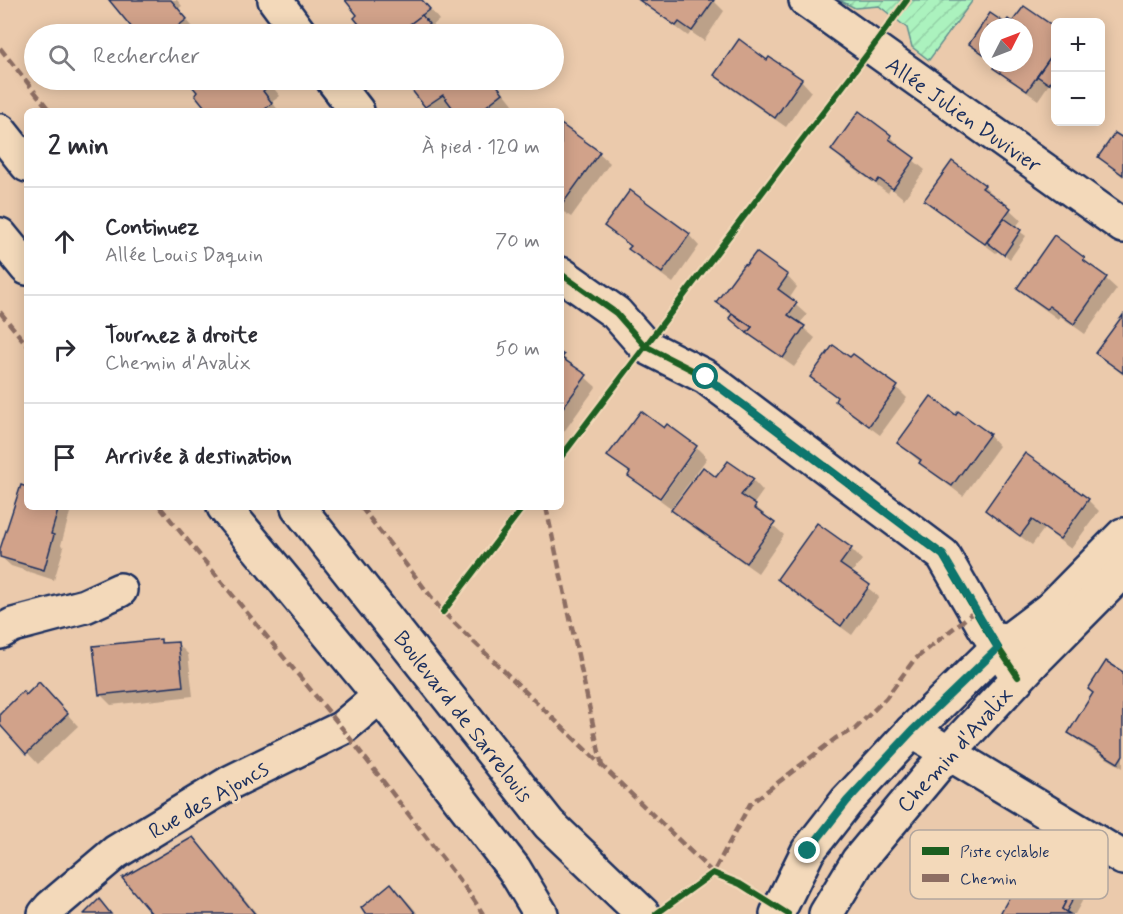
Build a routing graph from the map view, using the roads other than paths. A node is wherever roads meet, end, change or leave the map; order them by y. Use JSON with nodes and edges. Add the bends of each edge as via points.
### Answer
{"nodes":[{"id":1,"x":274,"y":0,"type":"edge"},
{"id":2,"x":806,"y":0,"type":"edge"},
{"id":3,"x":292,"y":24,"type":"edge"},
{"id":4,"x":341,"y":90,"type":"edge"},
{"id":5,"x":355,"y":108,"type":"edge"},
{"id":6,"x":0,"y":131,"type":"edge"},
{"id":7,"x":24,"y":161,"type":"edge"},
{"id":8,"x":1123,"y":226,"type":"edge"},
{"id":9,"x":0,"y":235,"type":"edge"},
{"id":10,"x":24,"y":264,"type":"edge"},
{"id":11,"x":564,"y":276,"type":"edge"},
{"id":12,"x":226,"y":510,"type":"edge"},
{"id":13,"x":300,"y":510,"type":"edge"},
{"id":14,"x":1123,"y":535,"type":"edge"},
{"id":15,"x":1123,"y":571,"type":"edge"},
{"id":16,"x":120,"y":590,"type":"dead end"},
{"id":17,"x":0,"y":632,"type":"edge"},
{"id":18,"x":998,"y":648,"type":"junction"},
{"id":19,"x":1018,"y":677,"type":"junction"},
{"id":20,"x":380,"y":696,"type":"junction"},
{"id":21,"x":912,"y":731,"type":"junction"},
{"id":22,"x":948,"y":753,"type":"junction"},
{"id":23,"x":1076,"y":830,"type":"edge"},
{"id":24,"x":1108,"y":849,"type":"edge"},
{"id":25,"x":1123,"y":858,"type":"edge"},
{"id":26,"x":766,"y":904,"type":"edge"},
{"id":27,"x":45,"y":914,"type":"edge"},
{"id":28,"x":542,"y":914,"type":"edge"},
{"id":29,"x":643,"y":914,"type":"edge"},
{"id":30,"x":826,"y":914,"type":"edge"}],
"edges":[{"from":1,"to":3,"type":"street"},
{"from":2,"to":8,"type":"street","name":"Allée Julien Duvivier"},
{"from":4,"to":5,"type":"street"},
{"from":6,"to":7,"type":"street"},
{"from":9,"to":10,"type":"street"},
{"from":11,"to":18,"type":"street","via":[[616,313],[645,346],[706,377],[943,555]]},
{"from":12,"to":20,"type":"street"},
{"from":13,"to":29,"type":"street","name":"Boulevard de Sarrelouis","via":[[549,824]]},
{"from":14,"to":18,"type":"street","name":"Chemin d'Avalix","via":[[1050,609]]},
{"from":15,"to":19,"type":"street","name":"Chemin d'Avalix"},
{"from":16,"to":17,"type":"street","via":[[85,606]]},
{"from":18,"to":19,"type":"street"},
{"from":18,"to":21,"type":"street","name":"Chemin d'Avalix"},
{"from":19,"to":22,"type":"street","name":"Chemin d'Avalix"},
{"from":20,"to":27,"type":"street","name":"Rue des Ajoncs","via":[[342,728],[231,782],[116,852]]},
{"from":20,"to":28,"type":"street","via":[[514,869]]},
{"from":21,"to":22,"type":"street"},
{"from":21,"to":26,"type":"street","name":"Chemin d'Avalix","via":[[847,801]]},
{"from":22,"to":23,"type":"street"},
{"from":22,"to":30,"type":"street","name":"Chemin d'Avalix","via":[[858,861]]},
{"from":24,"to":25,"type":"street"}]}
